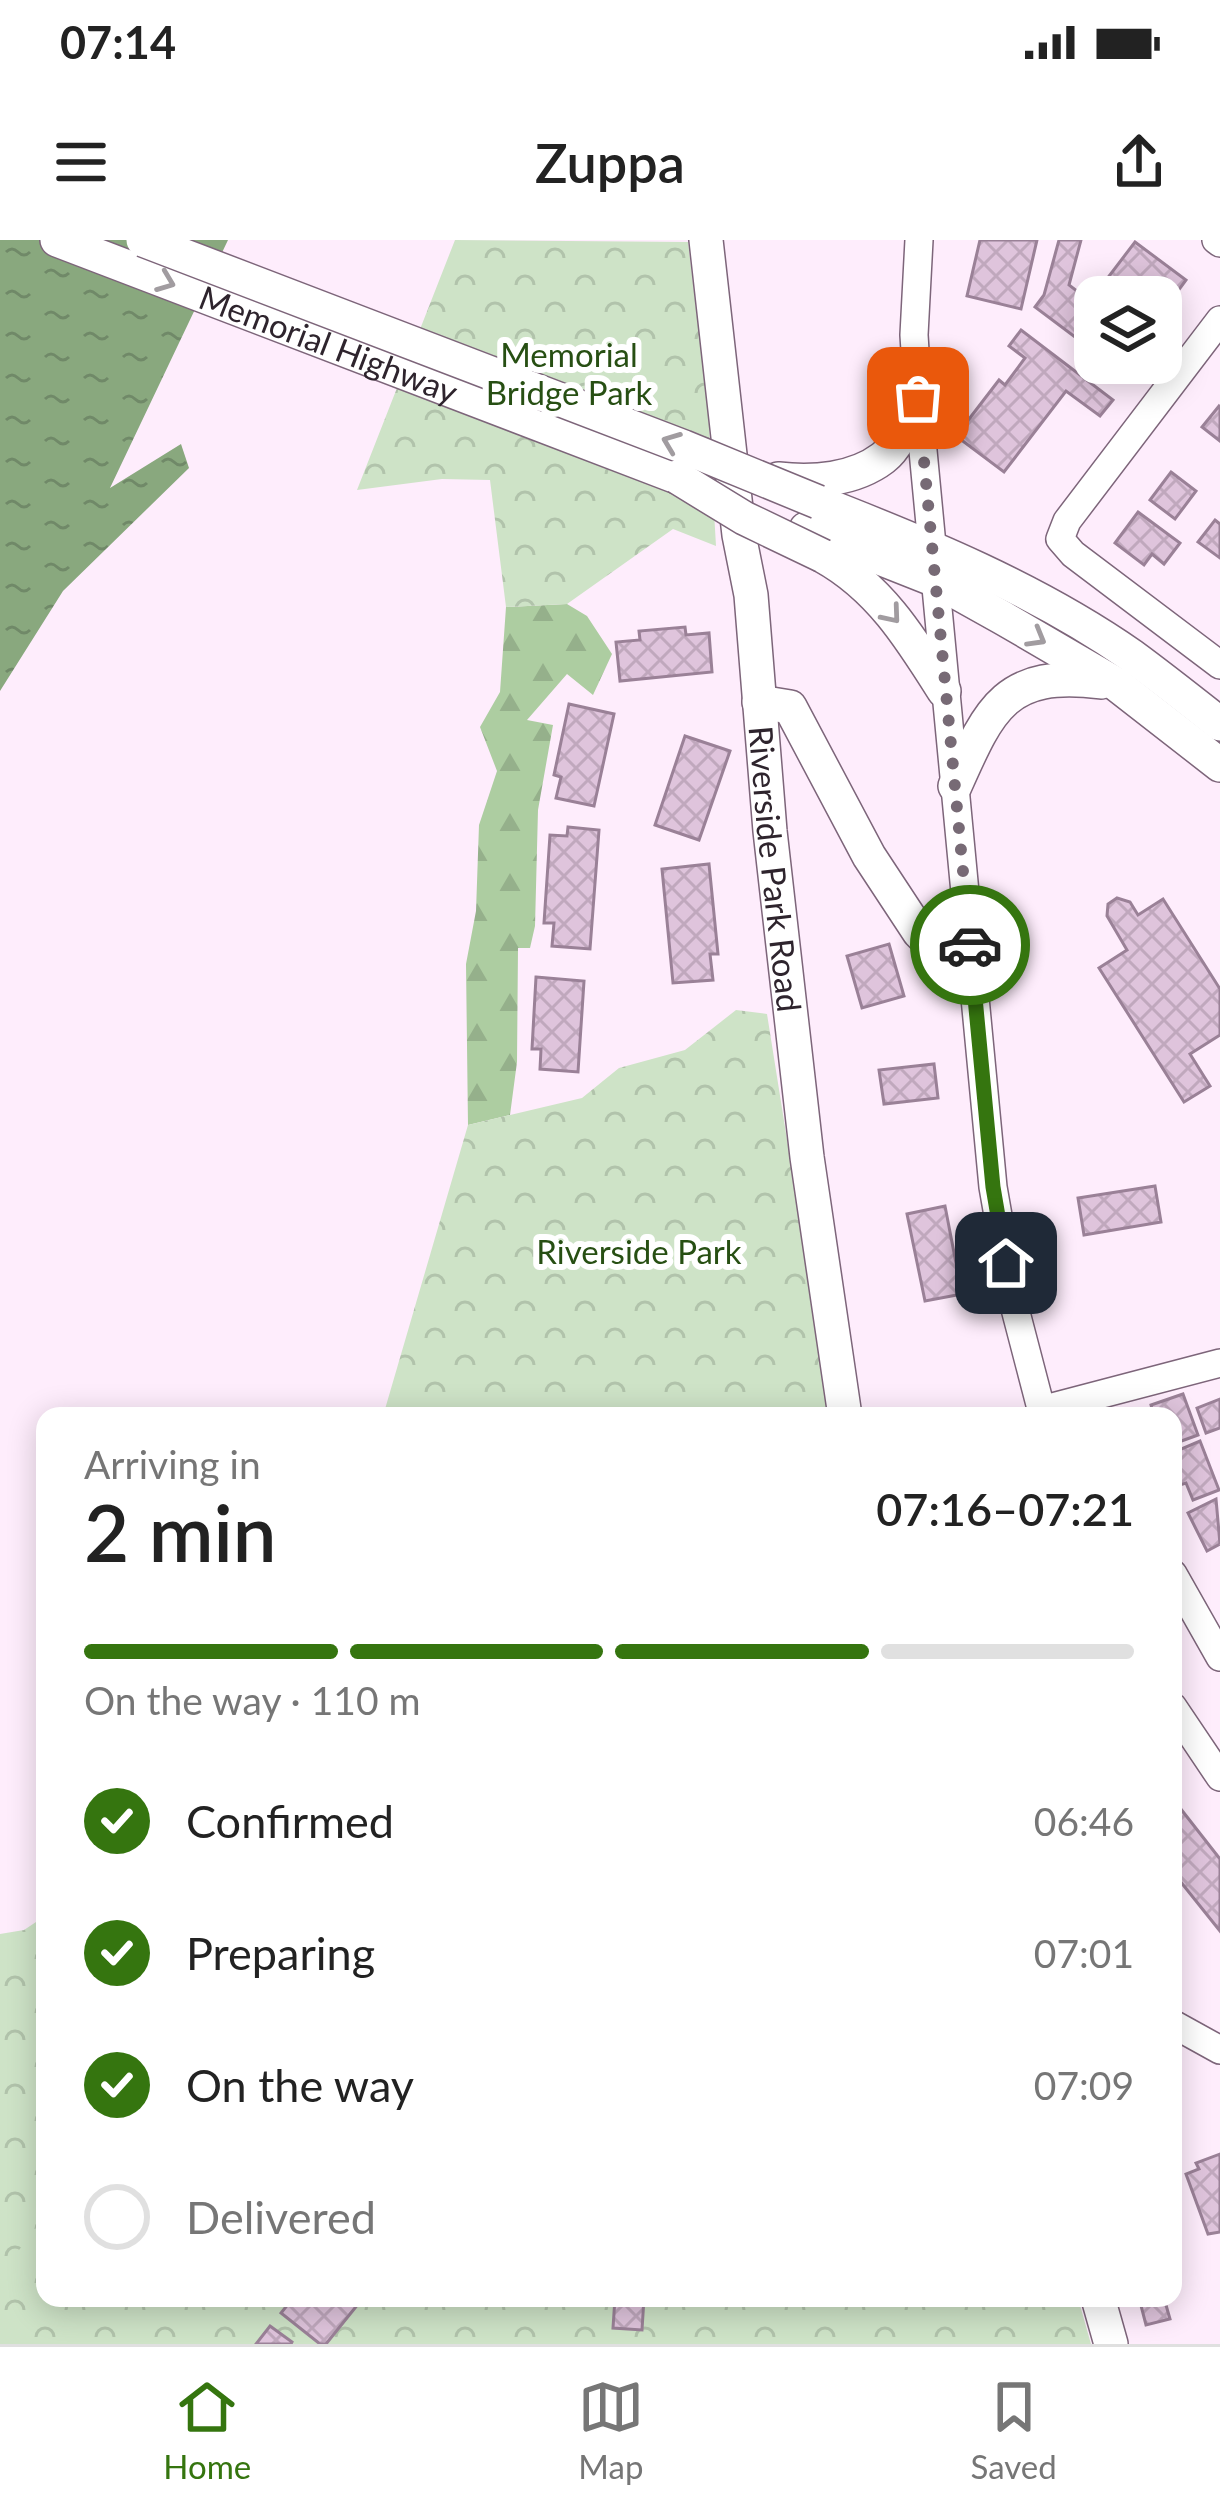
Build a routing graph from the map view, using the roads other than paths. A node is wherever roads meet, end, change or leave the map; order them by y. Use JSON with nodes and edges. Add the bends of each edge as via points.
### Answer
{"nodes":[{"id":1,"x":57,"y":240,"type":"edge"},
{"id":2,"x":143,"y":240,"type":"edge"},
{"id":3,"x":706,"y":240,"type":"edge"},
{"id":4,"x":919,"y":240,"type":"edge"},
{"id":5,"x":1220,"y":320,"type":"edge"},
{"id":6,"x":918,"y":398,"type":"junction"},
{"id":7,"x":753,"y":475,"type":"junction"},
{"id":8,"x":816,"y":529,"type":"junction"},
{"id":9,"x":932,"y":546,"type":"junction"},
{"id":10,"x":935,"y":580,"type":"junction"},
{"id":11,"x":1220,"y":665,"type":"edge"},
{"id":12,"x":1117,"y":684,"type":"junction"},
{"id":13,"x":944,"y":691,"type":"junction"},
{"id":14,"x":759,"y":702,"type":"junction"},
{"id":15,"x":1220,"y":724,"type":"edge"},
{"id":16,"x":1220,"y":765,"type":"edge"},
{"id":17,"x":955,"y":786,"type":"junction"},
{"id":18,"x":970,"y":954,"type":"junction"},
{"id":19,"x":1220,"y":1363,"type":"edge"},
{"id":20,"x":1102,"y":1404,"type":"edge"},
{"id":21,"x":844,"y":1407,"type":"edge"},
{"id":22,"x":1040,"y":1407,"type":"edge"},
{"id":23,"x":1182,"y":1590,"type":"edge"},
{"id":24,"x":1220,"y":1657,"type":"edge"},
{"id":25,"x":1182,"y":1720,"type":"edge"},
{"id":26,"x":1220,"y":1777,"type":"edge"},
{"id":27,"x":1182,"y":2029,"type":"edge"},
{"id":28,"x":1220,"y":2050,"type":"edge"},
{"id":29,"x":1101,"y":2307,"type":"edge"},
{"id":30,"x":1111,"y":2344,"type":"edge"}],
"edges":[{"from":1,"to":8,"type":"main road","name":"Memorial Highway","one_way":true,"bridge":true,"via":[[677,477],[744,518]]},
{"from":7,"to":2,"type":"main road","name":"Memorial Highway","one_way":true,"bridge":true},
{"from":3,"to":14,"type":"main road","name":"Riverside Park Road"},
{"from":4,"to":6,"type":"street"},
{"from":5,"to":11,"type":"street","via":[[1060,539]]},
{"from":6,"to":7,"type":"main road","bridge":true,"via":[[885,457],[807,482]]},
{"from":6,"to":9,"type":"street"},
{"from":7,"to":8,"type":"main road","name":"Memorial Highway","bridge":true},
{"from":8,"to":9,"type":"main road","name":"Memorial Highway"},
{"from":8,"to":10,"type":"main road","name":"Memorial Highway"},
{"from":8,"to":13,"type":"main road","one_way":true,"via":[[893,614]]},
{"from":9,"to":10,"type":"street"},
{"from":9,"to":15,"type":"main road","name":"Memorial Highway","via":[[1129,654]]},
{"from":10,"to":12,"type":"main road","name":"Memorial Highway","one_way":true},
{"from":10,"to":13,"type":"street"},
{"from":12,"to":16,"type":"main road","name":"Memorial Highway"},
{"from":12,"to":17,"type":"main road","via":[[1071,678],[1023,687],[985,722]]},
{"from":13,"to":17,"type":"street"},
{"from":14,"to":18,"type":"main road","via":[[790,707],[919,932],[934,947]]},
{"from":14,"to":21,"type":"main road","name":"Riverside Park Road","via":[[807,1157]]},
{"from":17,"to":18,"type":"street"},
{"from":18,"to":22,"type":"street","via":[[993,1187]]},
{"from":19,"to":20,"type":"street"},
{"from":23,"to":24,"type":"street"},
{"from":25,"to":26,"type":"street"},
{"from":27,"to":28,"type":"street"},
{"from":29,"to":30,"type":"main road"}]}
